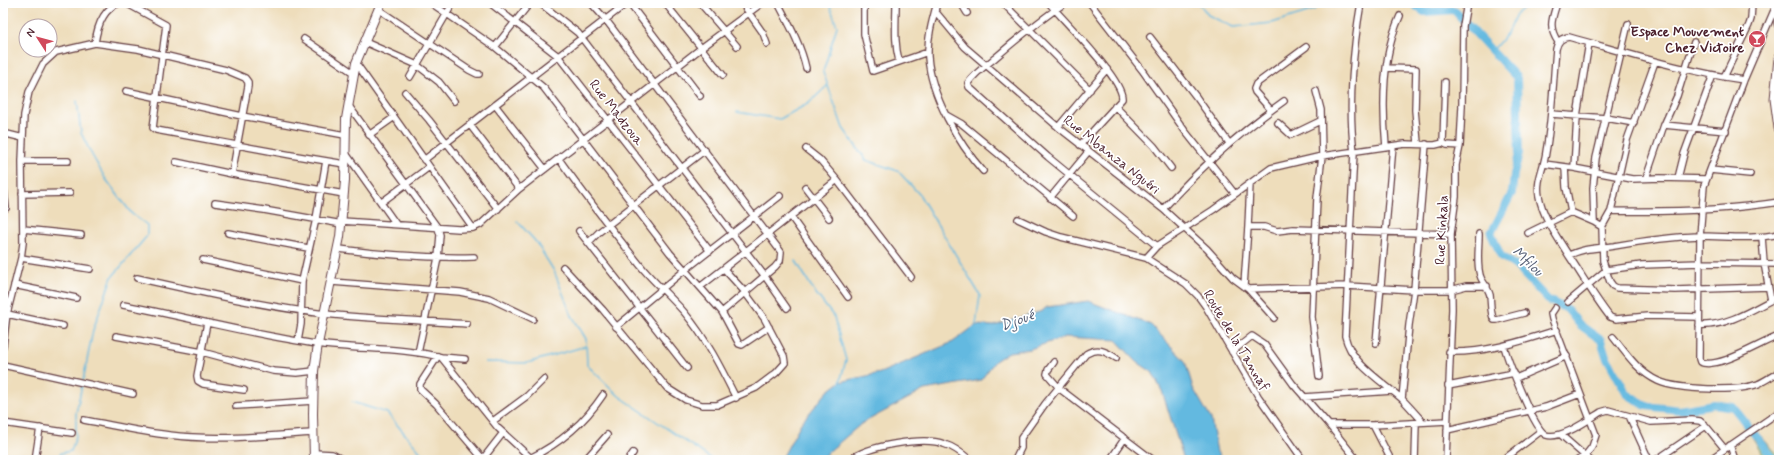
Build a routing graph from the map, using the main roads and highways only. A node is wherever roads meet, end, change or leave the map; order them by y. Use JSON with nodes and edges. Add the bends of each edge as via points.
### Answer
{"nodes":[{"id":1,"x":1777,"y":8,"type":"edge"},
{"id":2,"x":1779,"y":24,"type":"edge"},
{"id":3,"x":1779,"y":58,"type":"edge"},
{"id":4,"x":1779,"y":128,"type":"edge"}],
"edges":[{"from":1,"to":2,"type":"main road"},
{"from":3,"to":4,"type":"main road","via":[[1775,94]]}]}
